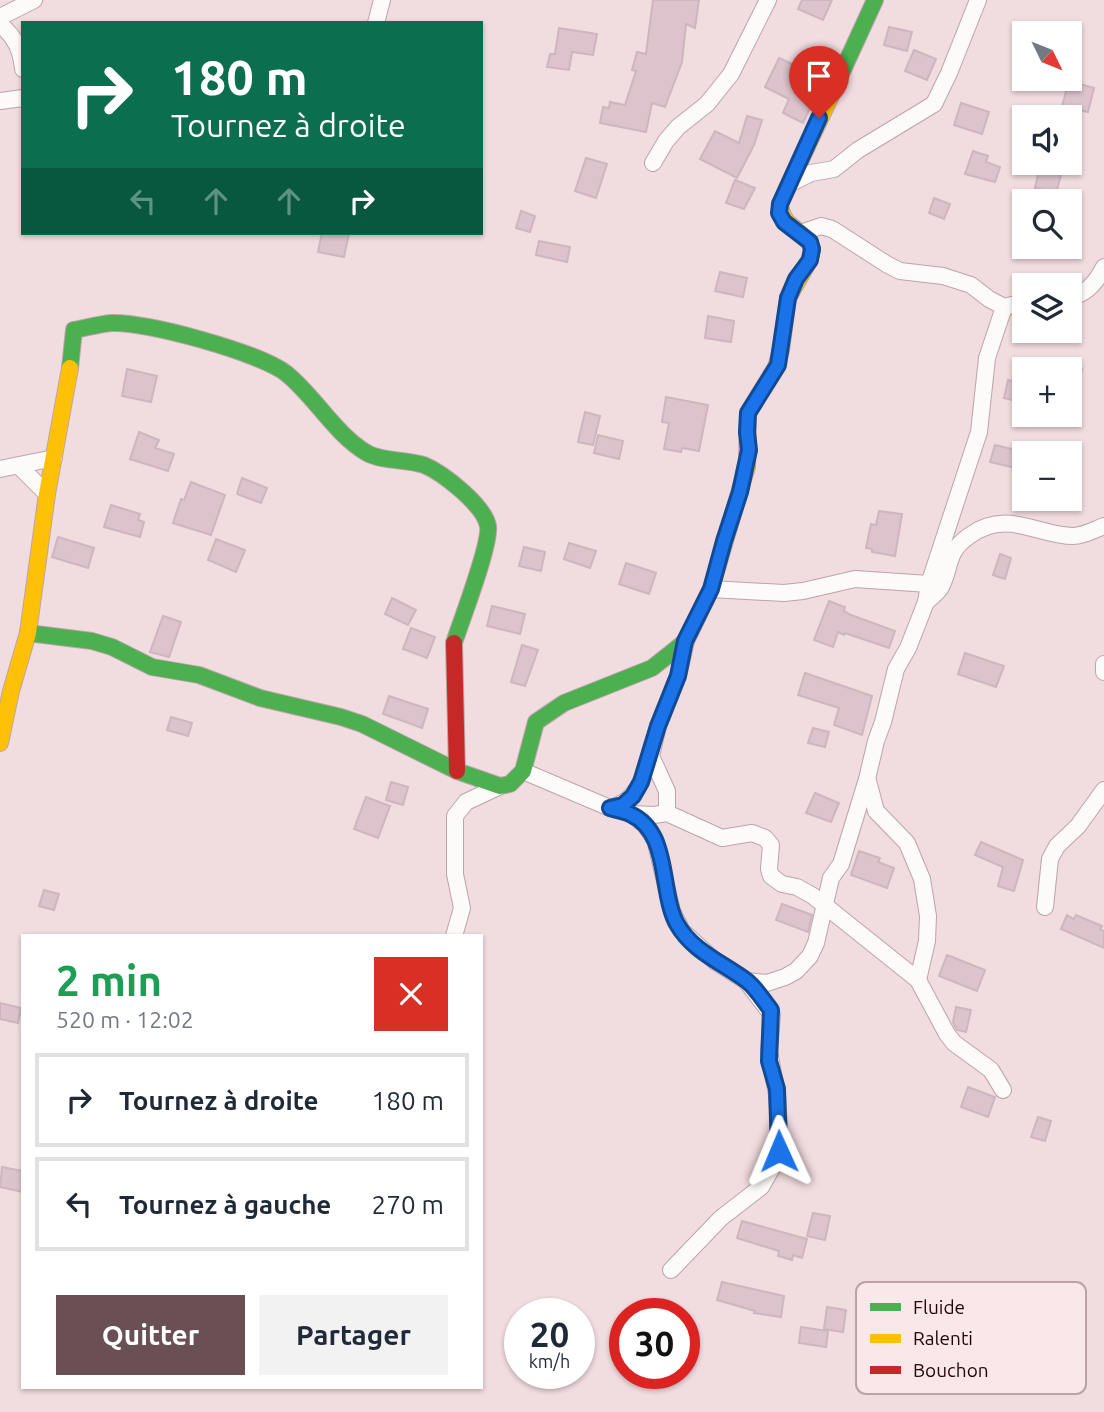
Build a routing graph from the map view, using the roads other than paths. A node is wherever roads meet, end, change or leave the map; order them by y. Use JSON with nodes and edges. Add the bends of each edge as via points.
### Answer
{"nodes":[{"id":1,"x":34,"y":0,"type":"edge"},
{"id":2,"x":382,"y":0,"type":"edge"},
{"id":3,"x":768,"y":0,"type":"edge"},
{"id":4,"x":875,"y":0,"type":"edge"},
{"id":5,"x":978,"y":0,"type":"edge"},
{"id":6,"x":0,"y":17,"type":"edge"},
{"id":7,"x":377,"y":21,"type":"edge"},
{"id":8,"x":0,"y":24,"type":"edge"},
{"id":9,"x":21,"y":58,"type":"edge"},
{"id":10,"x":21,"y":98,"type":"edge"},
{"id":11,"x":0,"y":101,"type":"edge"},
{"id":12,"x":653,"y":163,"type":"dead end"},
{"id":13,"x":791,"y":183,"type":"junction"},
{"id":14,"x":801,"y":233,"type":"junction"},
{"id":15,"x":1104,"y":267,"type":"edge"},
{"id":16,"x":1082,"y":293,"type":"edge"},
{"id":17,"x":1012,"y":305,"type":"edge"},
{"id":18,"x":1004,"y":307,"type":"junction"},
{"id":19,"x":54,"y":458,"type":"junction"},
{"id":20,"x":20,"y":467,"type":"junction"},
{"id":21,"x":0,"y":469,"type":"edge"},
{"id":22,"x":47,"y":494,"type":"junction"},
{"id":23,"x":1104,"y":526,"type":"edge"},
{"id":24,"x":929,"y":583,"type":"junction"},
{"id":25,"x":711,"y":589,"type":"junction"},
{"id":26,"x":926,"y":602,"type":"junction"},
{"id":27,"x":28,"y":633,"type":"junction"},
{"id":28,"x":685,"y":641,"type":"junction"},
{"id":29,"x":1104,"y":664,"type":"edge"},
{"id":30,"x":1104,"y":673,"type":"edge"},
{"id":31,"x":0,"y":743,"type":"edge"},
{"id":32,"x":651,"y":756,"type":"junction"},
{"id":33,"x":457,"y":771,"type":"junction"},
{"id":34,"x":523,"y":771,"type":"junction"},
{"id":35,"x":867,"y":779,"type":"junction"},
{"id":36,"x":500,"y":786,"type":"junction"},
{"id":37,"x":1104,"y":790,"type":"edge"},
{"id":38,"x":610,"y":808,"type":"junction"},
{"id":39,"x":667,"y":813,"type":"junction"},
{"id":40,"x":632,"y":814,"type":"junction"},
{"id":41,"x":831,"y":878,"type":"junction"},
{"id":42,"x":797,"y":887,"type":"junction"},
{"id":43,"x":826,"y":908,"type":"junction"},
{"id":44,"x":1045,"y":908,"type":"dead end"},
{"id":45,"x":455,"y":934,"type":"edge"},
{"id":46,"x":918,"y":980,"type":"junction"},
{"id":47,"x":746,"y":981,"type":"junction"},
{"id":48,"x":1003,"y":1090,"type":"dead end"},
{"id":49,"x":671,"y":1270,"type":"dead end"}],
"edges":[{"from":1,"to":6,"type":"street"},
{"from":2,"to":7,"type":"street"},
{"from":3,"to":12,"type":"street","via":[[731,74],[707,104],[678,127]]},
{"from":4,"to":13,"type":"street"},
{"from":5,"to":13,"type":"street","via":[[934,104],[834,169]]},
{"from":8,"to":9,"type":"street","via":[[19,48]]},
{"from":10,"to":11,"type":"street"},
{"from":13,"to":14,"type":"street","via":[[779,213]]},
{"from":14,"to":18,"type":"street","via":[[821,226],[832,229],[900,271],[971,285]]},
{"from":14,"to":25,"type":"street","via":[[810,242],[810,260],[788,298],[778,365],[748,413],[747,467]]},
{"from":15,"to":16,"type":"street"},
{"from":17,"to":18,"type":"street"},
{"from":18,"to":24,"type":"street","via":[[988,358],[979,432]]},
{"from":19,"to":20,"type":"street"},
{"from":19,"to":22,"type":"street"},
{"from":19,"to":33,"type":"street","via":[[74,330],[110,323],[142,325],[265,360],[287,374],[356,446],[371,455],[422,465],[440,474],[479,507],[488,527],[453,646]]},
{"from":20,"to":21,"type":"street"},
{"from":20,"to":22,"type":"street"},
{"from":22,"to":27,"type":"street"},
{"from":23,"to":26,"type":"street","via":[[1073,536],[1018,524],[978,531],[954,550],[941,586]]},
{"from":24,"to":25,"type":"street","via":[[855,579],[784,593]]},
{"from":24,"to":26,"type":"street"},
{"from":25,"to":28,"type":"street"},
{"from":26,"to":35,"type":"street","via":[[896,669]]},
{"from":27,"to":31,"type":"street"},
{"from":27,"to":33,"type":"street","via":[[92,641],[152,667],[199,675],[260,698],[362,724]]},
{"from":28,"to":32,"type":"street"},
{"from":28,"to":34,"type":"street","via":[[652,668],[544,715],[536,722]]},
{"from":29,"to":30,"type":"street"},
{"from":32,"to":38,"type":"street","via":[[633,796]]},
{"from":32,"to":39,"type":"street","via":[[667,791]]},
{"from":33,"to":36,"type":"street"},
{"from":34,"to":36,"type":"street","via":[[510,784]]},
{"from":34,"to":38,"type":"street"},
{"from":35,"to":41,"type":"street","via":[[841,864]]},
{"from":35,"to":46,"type":"street","via":[[873,805],[907,843],[922,880],[928,916]]},
{"from":36,"to":45,"type":"street","via":[[466,802],[455,816],[455,874],[462,908]]},
{"from":37,"to":44,"type":"street","via":[[1053,853]]},
{"from":38,"to":40,"type":"street"},
{"from":39,"to":40,"type":"street"},
{"from":39,"to":42,"type":"street","via":[[722,838],[752,833],[765,838],[771,845],[771,876]]},
{"from":40,"to":47,"type":"street","via":[[655,839],[676,922],[706,954]]},
{"from":41,"to":42,"type":"street"},
{"from":41,"to":43,"type":"street"},
{"from":42,"to":43,"type":"street"},
{"from":43,"to":46,"type":"street"},
{"from":43,"to":47,"type":"street","via":[[810,956],[796,971],[776,982]]},
{"from":46,"to":48,"type":"street","via":[[947,1034],[991,1070]]},
{"from":47,"to":49,"type":"street","via":[[772,1015],[769,1061],[777,1089],[779,1151],[761,1187],[721,1218]]}]}
